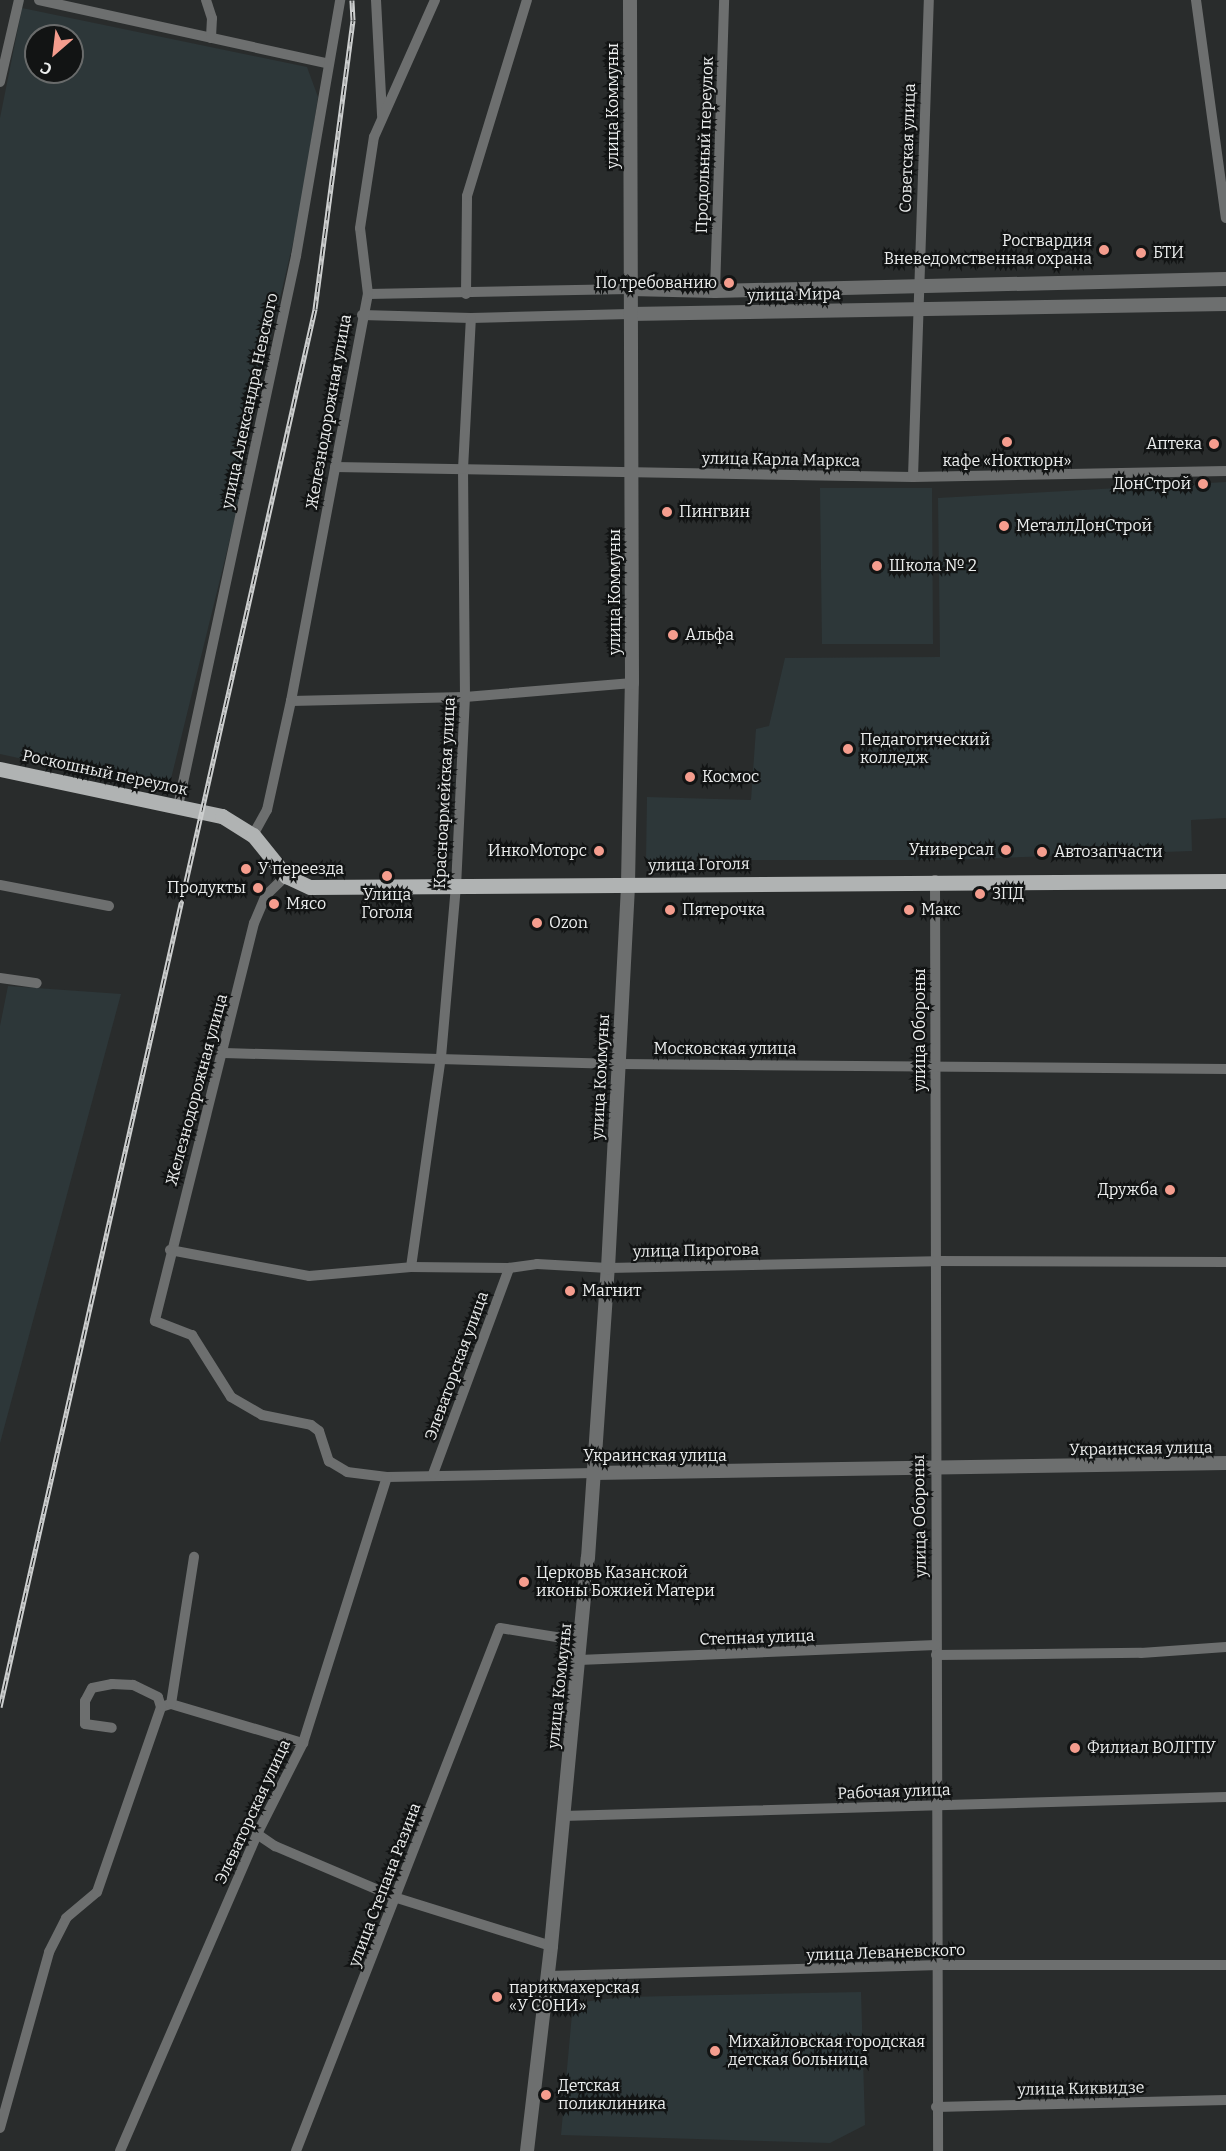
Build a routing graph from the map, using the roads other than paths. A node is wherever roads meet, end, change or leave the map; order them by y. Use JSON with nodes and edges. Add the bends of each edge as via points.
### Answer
{"nodes":[{"id":1,"x":18,"y":0,"type":"edge"},
{"id":2,"x":39,"y":0,"type":"edge"},
{"id":3,"x":206,"y":0,"type":"edge"},
{"id":4,"x":340,"y":0,"type":"edge"},
{"id":5,"x":376,"y":0,"type":"edge"},
{"id":6,"x":435,"y":0,"type":"edge"},
{"id":7,"x":527,"y":0,"type":"edge"},
{"id":8,"x":630,"y":0,"type":"edge"},
{"id":9,"x":724,"y":0,"type":"edge"},
{"id":10,"x":929,"y":0,"type":"edge"},
{"id":11,"x":1196,"y":0,"type":"edge"},
{"id":12,"x":211,"y":38,"type":"junction"},
{"id":13,"x":326,"y":63,"type":"junction"},
{"id":14,"x":0,"y":82,"type":"edge"},
{"id":15,"x":382,"y":119,"type":"junction"},
{"id":16,"x":1226,"y":218,"type":"edge"},
{"id":17,"x":1226,"y":279,"type":"edge"},
{"id":18,"x":918,"y":287,"type":"junction"},
{"id":19,"x":630,"y":289,"type":"junction"},
{"id":20,"x":715,"y":291,"type":"junction"},
{"id":21,"x":368,"y":294,"type":"junction"},
{"id":22,"x":466,"y":294,"type":"junction"},
{"id":23,"x":1226,"y":304,"type":"edge"},
{"id":24,"x":919,"y":310,"type":"junction"},
{"id":25,"x":630,"y":314,"type":"junction"},
{"id":26,"x":362,"y":315,"type":"junction"},
{"id":27,"x":471,"y":318,"type":"junction"},
{"id":28,"x":335,"y":467,"type":"junction"},
{"id":29,"x":464,"y":469,"type":"junction"},
{"id":30,"x":1226,"y":471,"type":"edge"},
{"id":31,"x":632,"y":472,"type":"junction"},
{"id":32,"x":913,"y":477,"type":"junction"},
{"id":33,"x":632,"y":683,"type":"junction"},
{"id":34,"x":465,"y":697,"type":"junction"},
{"id":35,"x":291,"y":702,"type":"junction"},
{"id":36,"x":0,"y":769,"type":"edge"},
{"id":37,"x":178,"y":806,"type":"junction"},
{"id":38,"x":202,"y":812,"type":"joint"},
{"id":39,"x":253,"y":835,"type":"junction"},
{"id":40,"x":286,"y":876,"type":"junction"},
{"id":41,"x":935,"y":880,"type":"junction"},
{"id":42,"x":1226,"y":881,"type":"edge"},
{"id":43,"x":628,"y":884,"type":"junction"},
{"id":44,"x":0,"y":885,"type":"edge"},
{"id":45,"x":456,"y":887,"type":"junction"},
{"id":46,"x":108,"y":906,"type":"dead end"},
{"id":47,"x":0,"y":978,"type":"edge"},
{"id":48,"x":37,"y":983,"type":"dead end"},
{"id":49,"x":224,"y":1053,"type":"junction"},
{"id":50,"x":441,"y":1057,"type":"junction"},
{"id":51,"x":619,"y":1064,"type":"junction"},
{"id":52,"x":935,"y":1064,"type":"junction"},
{"id":53,"x":1226,"y":1069,"type":"edge"},
{"id":54,"x":170,"y":1250,"type":"junction"},
{"id":55,"x":934,"y":1261,"type":"junction"},
{"id":56,"x":1226,"y":1262,"type":"edge"},
{"id":57,"x":411,"y":1268,"type":"junction"},
{"id":58,"x":608,"y":1268,"type":"junction"},
{"id":59,"x":509,"y":1269,"type":"junction"},
{"id":60,"x":155,"y":1322,"type":"joint"},
{"id":61,"x":1226,"y":1463,"type":"edge"},
{"id":62,"x":934,"y":1470,"type":"junction"},
{"id":63,"x":594,"y":1473,"type":"junction"},
{"id":64,"x":433,"y":1474,"type":"junction"},
{"id":65,"x":387,"y":1477,"type":"junction"},
{"id":66,"x":194,"y":1557,"type":"dead end"},
{"id":67,"x":581,"y":1641,"type":"junction"},
{"id":68,"x":1226,"y":1647,"type":"edge"},
{"id":69,"x":936,"y":1650,"type":"junction"},
{"id":70,"x":579,"y":1660,"type":"junction"},
{"id":71,"x":166,"y":1706,"type":"junction"},
{"id":72,"x":111,"y":1728,"type":"dead end"},
{"id":73,"x":303,"y":1743,"type":"junction"},
{"id":74,"x":1226,"y":1797,"type":"edge"},
{"id":75,"x":940,"y":1806,"type":"junction"},
{"id":76,"x":563,"y":1816,"type":"junction"},
{"id":77,"x":256,"y":1834,"type":"junction"},
{"id":78,"x":396,"y":1899,"type":"junction"},
{"id":79,"x":551,"y":1946,"type":"junction"},
{"id":80,"x":940,"y":1965,"type":"junction"},
{"id":81,"x":1226,"y":1965,"type":"edge"},
{"id":82,"x":548,"y":1976,"type":"junction"},
{"id":83,"x":1226,"y":2100,"type":"edge"},
{"id":84,"x":936,"y":2107,"type":"junction"},
{"id":85,"x":0,"y":2128,"type":"edge"},
{"id":86,"x":120,"y":2151,"type":"edge"},
{"id":87,"x":296,"y":2151,"type":"edge"},
{"id":88,"x":527,"y":2151,"type":"edge"},
{"id":89,"x":938,"y":2151,"type":"edge"}],
"edges":[{"from":1,"to":14,"type":"street"},
{"from":2,"to":12,"type":"street"},
{"from":3,"to":12,"type":"street","via":[[212,18]]},
{"from":4,"to":13,"type":"street","name":"улица Александра Невского","via":[[338,23]]},
{"from":5,"to":15,"type":"street"},
{"from":6,"to":15,"type":"street","name":"Железнодорожная улица"},
{"from":7,"to":22,"type":"street","via":[[467,196]]},
{"from":8,"to":19,"type":"street","name":"улица Коммуны"},
{"from":9,"to":20,"type":"street","name":"Продольный переулок"},
{"from":10,"to":18,"type":"street","name":"Советская улица"},
{"from":11,"to":16,"type":"street"},
{"from":12,"to":13,"type":"street"},
{"from":13,"to":37,"type":"street","name":"улица Александра Невского","via":[[296,256]]},
{"from":15,"to":21,"type":"street","name":"Железнодорожная улица","via":[[374,137],[360,228]]},
{"from":17,"to":18,"type":"street","name":"улица Мира"},
{"from":18,"to":20,"type":"street","name":"улица Мира"},
{"from":18,"to":24,"type":"street","name":"Советская улица"},
{"from":19,"to":20,"type":"street","name":"улица Мира"},
{"from":19,"to":22,"type":"street","name":"улица Мира"},
{"from":19,"to":25,"type":"street","name":"улица Коммуны"},
{"from":21,"to":22,"type":"street","name":"улица Мира"},
{"from":21,"to":26,"type":"street","name":"Железнодорожная улица"},
{"from":23,"to":24,"type":"street","name":"улица Мира"},
{"from":24,"to":25,"type":"street","name":"улица Мира"},
{"from":24,"to":32,"type":"street","name":"Советская улица"},
{"from":25,"to":27,"type":"street","name":"улица Мира"},
{"from":25,"to":31,"type":"street","name":"улица Коммуны"},
{"from":26,"to":27,"type":"street","name":"улица Мира"},
{"from":26,"to":28,"type":"street","name":"Железнодорожная улица"},
{"from":27,"to":29,"type":"street","name":"Красноармейская улица"},
{"from":28,"to":29,"type":"street","name":"улица Карла Маркса"},
{"from":28,"to":35,"type":"street","name":"Железнодорожная улица"},
{"from":29,"to":31,"type":"street","name":"улица Карла Маркса"},
{"from":29,"to":34,"type":"street","name":"Красноармейская улица"},
{"from":30,"to":32,"type":"street","name":"улица Карла Маркса"},
{"from":31,"to":32,"type":"street","name":"улица Карла Маркса"},
{"from":31,"to":33,"type":"street","name":"улица Коммуны"},
{"from":33,"to":34,"type":"street"},
{"from":33,"to":43,"type":"street","name":"улица Коммуны"},
{"from":34,"to":35,"type":"street"},
{"from":34,"to":45,"type":"street","name":"Красноармейская улица"},
{"from":35,"to":39,"type":"street","name":"Железнодорожная улица","via":[[267,810]]},
{"from":36,"to":37,"type":"main road","name":"Роскошный переулок"},
{"from":37,"to":38,"type":"main road","name":"Роскошный переулок"},
{"from":38,"to":39,"type":"main road","name":"улица Гоголя","via":[[234,821]]},
{"from":39,"to":40,"type":"main road","name":"улица Гоголя"},
{"from":40,"to":45,"type":"main road","name":"улица Гоголя","via":[[309,887]]},
{"from":40,"to":49,"type":"street","name":"Железнодорожная улица","via":[[266,895],[256,915]]},
{"from":41,"to":42,"type":"main road","name":"улица Гоголя"},
{"from":41,"to":43,"type":"main road","name":"улица Гоголя"},
{"from":41,"to":52,"type":"street","name":"улица Обороны"},
{"from":43,"to":45,"type":"main road","name":"улица Гоголя"},
{"from":43,"to":51,"type":"street","name":"улица Коммуны"},
{"from":44,"to":46,"type":"street"},
{"from":45,"to":50,"type":"street","name":"Красноармейская улица"},
{"from":47,"to":48,"type":"street"},
{"from":49,"to":50,"type":"street","name":"Московская улица"},
{"from":49,"to":54,"type":"street","name":"Железнодорожная улица"},
{"from":50,"to":51,"type":"street","name":"Московская улица"},
{"from":50,"to":57,"type":"street","name":"Красноармейская улица"},
{"from":51,"to":52,"type":"street","name":"Московская улица"},
{"from":51,"to":58,"type":"street","name":"улица Коммуны"},
{"from":52,"to":53,"type":"street","name":"Московская улица"},
{"from":52,"to":55,"type":"street","name":"улица Обороны"},
{"from":54,"to":57,"type":"street","name":"улица Пирогова","via":[[309,1276]]},
{"from":54,"to":60,"type":"street","name":"Железнодорожная улица"},
{"from":55,"to":56,"type":"street","name":"улица Пирогова"},
{"from":55,"to":58,"type":"street","name":"улица Пирогова"},
{"from":55,"to":62,"type":"street","name":"улица Обороны"},
{"from":57,"to":59,"type":"street","name":"улица Пирогова"},
{"from":58,"to":59,"type":"street","name":"улица Пирогова","via":[[537,1264]]},
{"from":58,"to":63,"type":"street","name":"улица Коммуны"},
{"from":59,"to":64,"type":"street","name":"Элеваторская улица"},
{"from":60,"to":65,"type":"street","name":"Украинская улица","via":[[192,1335],[231,1397],[262,1415],[311,1425],[319,1431],[329,1461],[338,1468]]},
{"from":61,"to":62,"type":"street","name":"Украинская улица"},
{"from":62,"to":63,"type":"street","name":"Украинская улица"},
{"from":62,"to":69,"type":"street","name":"улица Обороны"},
{"from":63,"to":64,"type":"street","name":"Украинская улица"},
{"from":63,"to":67,"type":"street","name":"улица Коммуны"},
{"from":64,"to":65,"type":"street","name":"Украинская улица"},
{"from":65,"to":73,"type":"street","name":"Элеваторская улица"},
{"from":66,"to":71,"type":"street"},
{"from":67,"to":70,"type":"street","name":"улица Коммуны"},
{"from":67,"to":78,"type":"street","name":"улица Степана Разина","via":[[500,1628]]},
{"from":68,"to":69,"type":"street","name":"Степная улица","via":[[1141,1653]]},
{"from":69,"to":70,"type":"street","name":"Степная улица"},
{"from":69,"to":75,"type":"street","name":"улица Обороны"},
{"from":70,"to":76,"type":"street","name":"улица Коммуны"},
{"from":71,"to":72,"type":"street","via":[[158,1697],[133,1685],[92,1688],[85,1701],[85,1724]]},
{"from":71,"to":73,"type":"street"},
{"from":71,"to":85,"type":"street","via":[[97,1892],[66,1918],[49,1952]]},
{"from":73,"to":77,"type":"street","name":"Элеваторская улица"},
{"from":74,"to":75,"type":"street","name":"Рабочая улица"},
{"from":75,"to":76,"type":"street","name":"Рабочая улица"},
{"from":75,"to":80,"type":"street","name":"улица Обороны"},
{"from":76,"to":79,"type":"street","name":"улица Коммуны"},
{"from":77,"to":78,"type":"street"},
{"from":77,"to":86,"type":"street","name":"Элеваторская улица"},
{"from":78,"to":79,"type":"street"},
{"from":78,"to":87,"type":"street","name":"улица Степана Разина"},
{"from":79,"to":82,"type":"street","name":"улица Коммуны"},
{"from":80,"to":81,"type":"street","name":"улица Леваневского"},
{"from":80,"to":82,"type":"street","name":"улица Леваневского"},
{"from":80,"to":84,"type":"street","name":"улица Обороны"},
{"from":82,"to":88,"type":"street","name":"улица Коммуны"},
{"from":83,"to":84,"type":"street","name":"улица Киквидзе"},
{"from":84,"to":89,"type":"street","name":"улица Обороны"}]}
